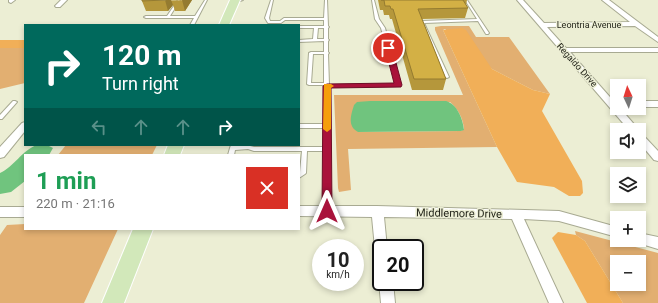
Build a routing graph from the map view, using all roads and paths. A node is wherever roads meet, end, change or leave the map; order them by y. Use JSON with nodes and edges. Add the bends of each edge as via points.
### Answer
{"nodes":[{"id":1,"x":64,"y":0,"type":"edge"},
{"id":2,"x":179,"y":0,"type":"edge"},
{"id":3,"x":206,"y":0,"type":"edge"},
{"id":4,"x":236,"y":0,"type":"edge"},
{"id":5,"x":272,"y":0,"type":"edge"},
{"id":6,"x":326,"y":0,"type":"edge"},
{"id":7,"x":373,"y":0,"type":"edge"},
{"id":8,"x":466,"y":0,"type":"edge"},
{"id":9,"x":520,"y":0,"type":"edge"},
{"id":10,"x":606,"y":0,"type":"edge"},
{"id":11,"x":58,"y":6,"type":"dead end"},
{"id":12,"x":146,"y":17,"type":"dead end"},
{"id":13,"x":168,"y":17,"type":"junction"},
{"id":14,"x":196,"y":17,"type":"junction"},
{"id":15,"x":326,"y":18,"type":"junction"},
{"id":16,"x":479,"y":20,"type":"junction"},
{"id":17,"x":192,"y":24,"type":"edge"},
{"id":18,"x":224,"y":24,"type":"edge"},
{"id":19,"x":637,"y":24,"type":"junction"},
{"id":20,"x":541,"y":25,"type":"junction"},
{"id":21,"x":316,"y":26,"type":"junction"},
{"id":22,"x":327,"y":26,"type":"junction"},
{"id":23,"x":300,"y":27,"type":"edge"},
{"id":24,"x":487,"y":33,"type":"dead end"},
{"id":25,"x":327,"y":40,"type":"junction"},
{"id":26,"x":658,"y":40,"type":"edge"},
{"id":27,"x":300,"y":41,"type":"edge"},
{"id":28,"x":315,"y":41,"type":"junction"},
{"id":29,"x":563,"y":50,"type":"junction"},
{"id":30,"x":658,"y":50,"type":"edge"},
{"id":31,"x":327,"y":53,"type":"junction"},
{"id":32,"x":447,"y":77,"type":"edge"},
{"id":33,"x":327,"y":85,"type":"junction"},
{"id":34,"x":610,"y":100,"type":"edge"},
{"id":35,"x":15,"y":102,"type":"dead end"},
{"id":36,"x":646,"y":104,"type":"edge"},
{"id":37,"x":658,"y":104,"type":"edge"},
{"id":38,"x":622,"y":115,"type":"edge"},
{"id":39,"x":0,"y":118,"type":"edge"},
{"id":40,"x":629,"y":123,"type":"edge"},
{"id":41,"x":24,"y":126,"type":"edge"},
{"id":42,"x":300,"y":126,"type":"edge"},
{"id":43,"x":327,"y":126,"type":"junction"},
{"id":44,"x":646,"y":144,"type":"edge"},
{"id":45,"x":233,"y":146,"type":"edge"},
{"id":46,"x":248,"y":146,"type":"edge"},
{"id":47,"x":304,"y":149,"type":"junction"},
{"id":48,"x":327,"y":149,"type":"junction"},
{"id":49,"x":0,"y":154,"type":"edge"},
{"id":50,"x":658,"y":157,"type":"edge"},
{"id":51,"x":300,"y":175,"type":"edge"},
{"id":52,"x":300,"y":211,"type":"edge"},
{"id":53,"x":327,"y":211,"type":"junction"},
{"id":54,"x":377,"y":211,"type":"junction"},
{"id":55,"x":0,"y":212,"type":"edge"},
{"id":56,"x":24,"y":212,"type":"edge"},
{"id":57,"x":516,"y":214,"type":"junction"},
{"id":58,"x":143,"y":230,"type":"edge"},
{"id":59,"x":610,"y":230,"type":"edge"},
{"id":60,"x":380,"y":239,"type":"edge"},
{"id":61,"x":646,"y":240,"type":"edge"},
{"id":62,"x":658,"y":243,"type":"edge"},
{"id":63,"x":387,"y":291,"type":"edge"},
{"id":64,"x":113,"y":303,"type":"edge"},
{"id":65,"x":388,"y":303,"type":"edge"},
{"id":66,"x":556,"y":303,"type":"edge"}],
"edges":[{"from":1,"to":11,"type":"street"},
{"from":2,"to":13,"type":"lane"},
{"from":3,"to":14,"type":"lane"},
{"from":4,"to":18,"type":"main road"},
{"from":5,"to":15,"type":"lane","via":[[267,19]]},
{"from":6,"to":15,"type":"lane"},
{"from":7,"to":33,"type":"lane","via":[[398,85]]},
{"from":8,"to":16,"type":"lane"},
{"from":9,"to":20,"type":"street","name":"Regaldo Drive"},
{"from":10,"to":19,"type":"street"},
{"from":12,"to":13,"type":"lane"},
{"from":13,"to":14,"type":"lane"},
{"from":14,"to":17,"type":"lane"},
{"from":15,"to":22,"type":"lane"},
{"from":16,"to":24,"type":"lane"},
{"from":16,"to":32,"type":"lane","via":[[422,22]]},
{"from":19,"to":20,"type":"street","name":"Leontria Avenue"},
{"from":19,"to":26,"type":"street"},
{"from":20,"to":29,"type":"street","name":"Regaldo Drive"},
{"from":21,"to":22,"type":"lane"},
{"from":21,"to":23,"type":"lane"},
{"from":21,"to":28,"type":"lane"},
{"from":22,"to":25,"type":"lane"},
{"from":25,"to":28,"type":"lane"},
{"from":25,"to":31,"type":"lane"},
{"from":27,"to":28,"type":"lane"},
{"from":29,"to":30,"type":"street"},
{"from":29,"to":34,"type":"street","name":"Regaldo Drive"},
{"from":31,"to":33,"type":"lane"},
{"from":31,"to":33,"type":"lane","via":[[311,53],[309,84]]},
{"from":33,"to":43,"type":"lane"},
{"from":35,"to":39,"type":"lane"},
{"from":36,"to":37,"type":"street"},
{"from":38,"to":40,"type":"street","name":"Regaldo Drive"},
{"from":41,"to":49,"type":"street"},
{"from":42,"to":43,"type":"lane"},
{"from":43,"to":48,"type":"lane"},
{"from":44,"to":50,"type":"street"},
{"from":45,"to":46,"type":"lane"},
{"from":46,"to":47,"type":"lane","via":[[254,149]]},
{"from":47,"to":48,"type":"lane"},
{"from":47,"to":51,"type":"lane","via":[[303,173]]},
{"from":48,"to":53,"type":"lane"},
{"from":52,"to":53,"type":"street","name":"Middlemore Drive"},
{"from":53,"to":54,"type":"street","name":"Middlemore Drive"},
{"from":54,"to":57,"type":"street","name":"Middlemore Drive"},
{"from":54,"to":60,"type":"street"},
{"from":55,"to":56,"type":"street"},
{"from":57,"to":59,"type":"street","name":"Middlemore Drive","via":[[559,216]]},
{"from":57,"to":66,"type":"street"},
{"from":58,"to":64,"type":"main road"},
{"from":61,"to":62,"type":"street"},
{"from":63,"to":65,"type":"street"}]}
